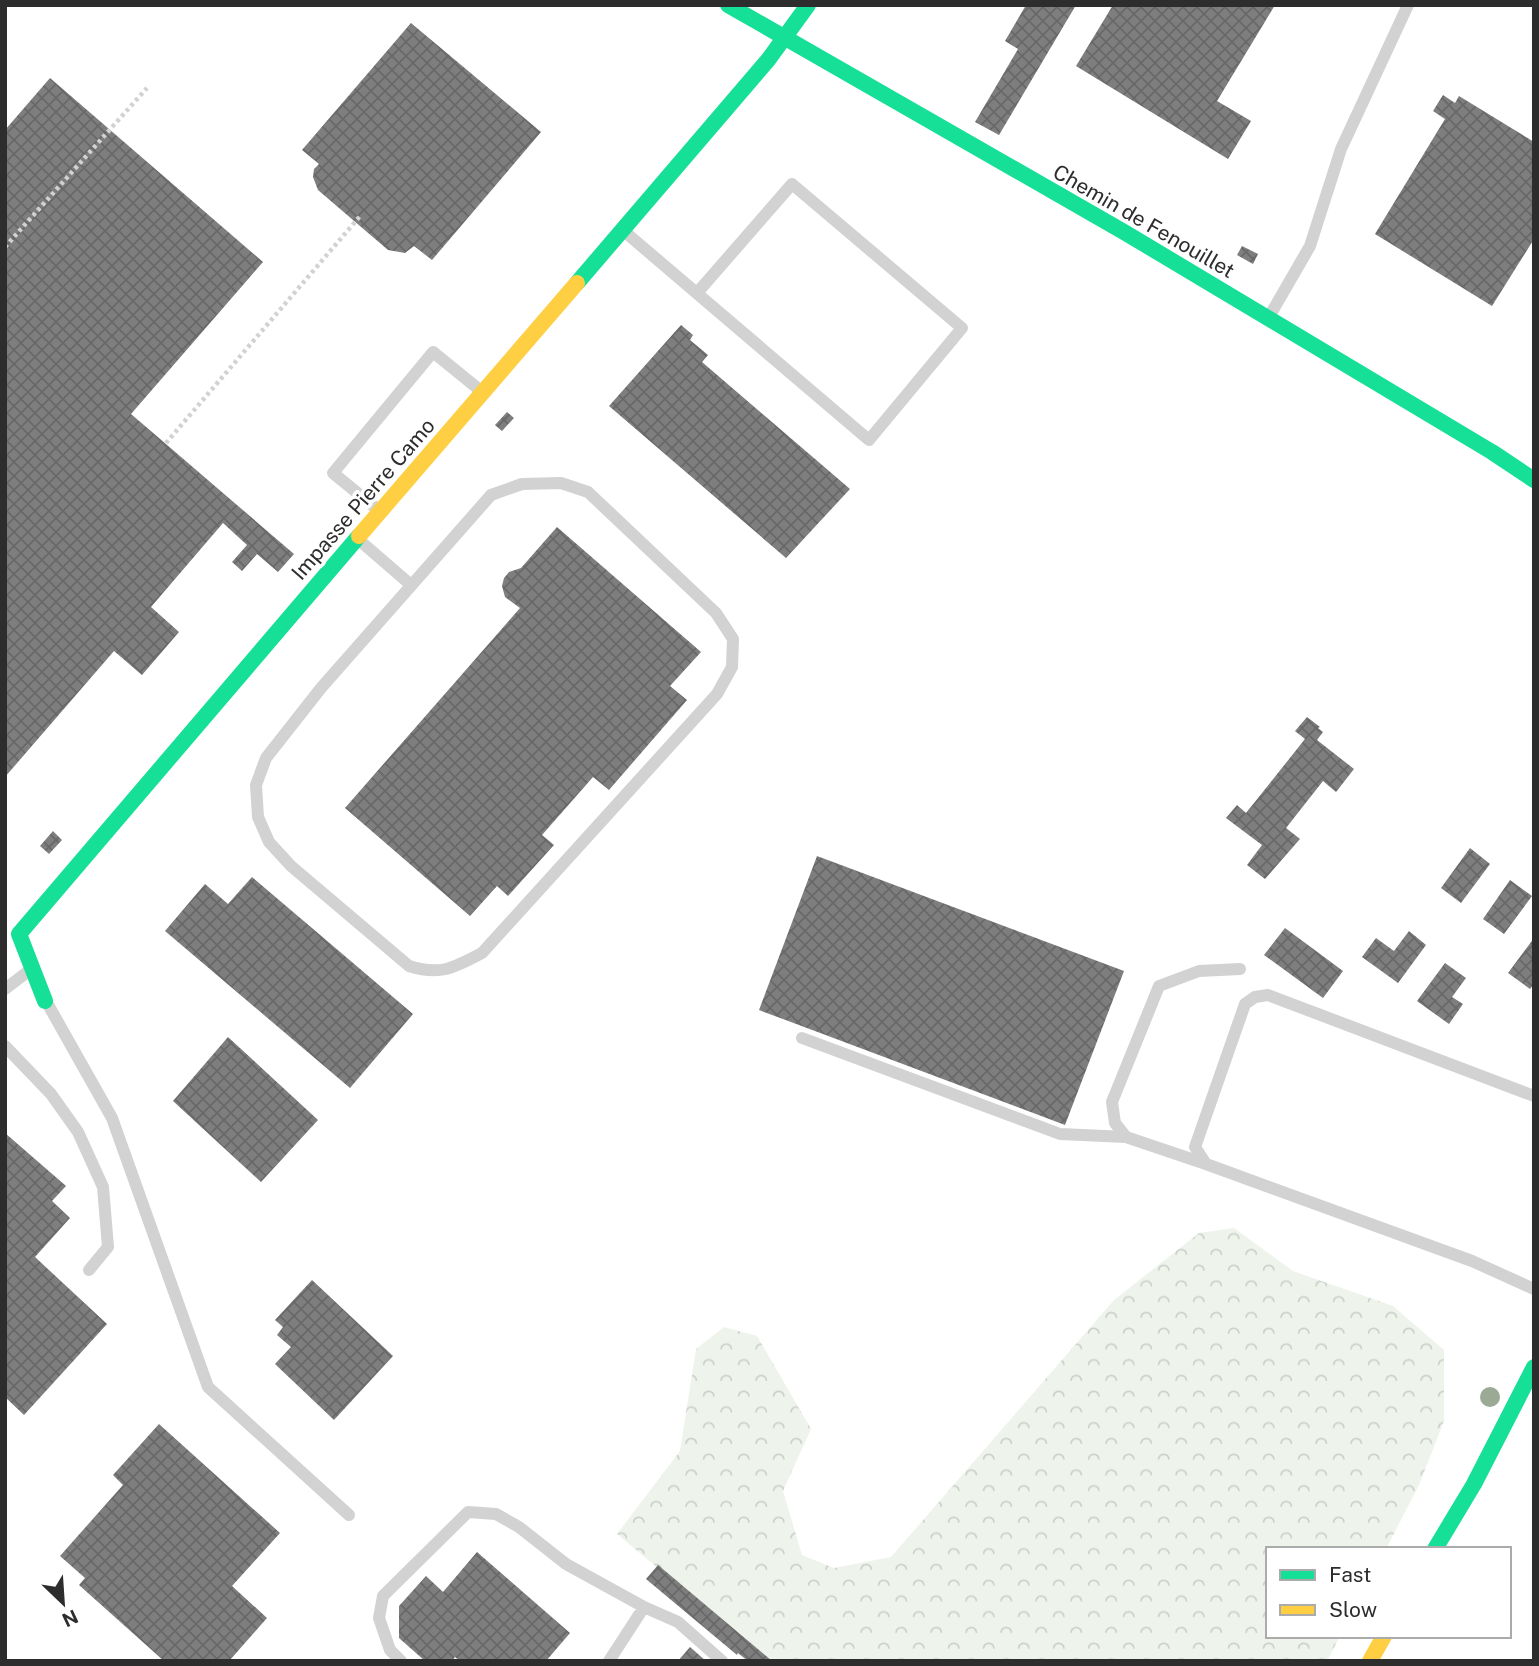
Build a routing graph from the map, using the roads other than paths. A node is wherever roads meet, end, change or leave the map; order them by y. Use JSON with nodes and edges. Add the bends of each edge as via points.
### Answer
{"nodes":[{"id":1,"x":728,"y":5,"type":"edge"},
{"id":2,"x":808,"y":5,"type":"edge"},
{"id":3,"x":1408,"y":5,"type":"edge"},
{"id":4,"x":785,"y":38,"type":"junction"},
{"id":5,"x":622,"y":229,"type":"junction"},
{"id":6,"x":697,"y":293,"type":"junction"},
{"id":7,"x":1268,"y":318,"type":"junction"},
{"id":8,"x":482,"y":392,"type":"junction"},
{"id":9,"x":1534,"y":480,"type":"edge"},
{"id":10,"x":380,"y":511,"type":"junction"},
{"id":11,"x":357,"y":538,"type":"junction"},
{"id":12,"x":411,"y":585,"type":"junction"},
{"id":13,"x":33,"y":967,"type":"junction"},
{"id":14,"x":1240,"y":969,"type":"dead end"},
{"id":15,"x":5,"y":989,"type":"edge"},
{"id":16,"x":46,"y":1001,"type":"joint"},
{"id":17,"x":802,"y":1038,"type":"dead end"},
{"id":18,"x":5,"y":1046,"type":"edge"},
{"id":19,"x":1534,"y":1096,"type":"edge"},
{"id":20,"x":1126,"y":1137,"type":"junction"},
{"id":21,"x":1206,"y":1164,"type":"junction"},
{"id":22,"x":89,"y":1270,"type":"dead end"},
{"id":23,"x":1534,"y":1289,"type":"edge"},
{"id":24,"x":1534,"y":1367,"type":"edge"},
{"id":25,"x":349,"y":1515,"type":"dead end"},
{"id":26,"x":1437,"y":1547,"type":"edge"},
{"id":27,"x":644,"y":1607,"type":"junction"},
{"id":28,"x":1383,"y":1638,"type":"edge"},
{"id":29,"x":401,"y":1661,"type":"edge"},
{"id":30,"x":609,"y":1661,"type":"edge"},
{"id":31,"x":722,"y":1661,"type":"edge"},
{"id":32,"x":1370,"y":1661,"type":"edge"}],
"edges":[{"from":1,"to":4,"type":"street","name":"Chemin de Fenouillet"},
{"from":2,"to":4,"type":"street","name":"Impasse Pierre Camo"},
{"from":3,"to":7,"type":"lane","via":[[1341,149],[1310,246]]},
{"from":4,"to":5,"type":"street","name":"Impasse Pierre Camo"},
{"from":4,"to":7,"type":"street","name":"Chemin de Fenouillet"},
{"from":5,"to":6,"type":"lane"},
{"from":5,"to":8,"type":"street","name":"Impasse Pierre Camo"},
{"from":6,"to":6,"type":"lane","via":[[869,440],[962,328],[792,184]]},
{"from":7,"to":9,"type":"street","name":"Chemin de Fenouillet"},
{"from":8,"to":10,"type":"street","name":"Impasse Pierre Camo"},
{"from":8,"to":10,"type":"lane","via":[[433,352],[333,473]]},
{"from":10,"to":11,"type":"street","name":"Impasse Pierre Camo"},
{"from":11,"to":12,"type":"lane"},
{"from":11,"to":13,"type":"street","name":"Impasse Pierre Camo","via":[[19,934]]},
{"from":12,"to":12,"type":"lane","via":[[491,495],[522,484],[561,483],[588,492],[716,613],[733,639],[732,667],[717,694],[482,953],[455,967],[428,972],[409,966],[290,866],[269,842],[258,817],[256,785],[266,758]]},
{"from":13,"to":15,"type":"lane"},
{"from":13,"to":16,"type":"street","name":"Impasse Pierre Camo"},
{"from":14,"to":20,"type":"lane","via":[[1199,971],[1159,986],[1112,1102],[1115,1123]]},
{"from":16,"to":25,"type":"lane","via":[[112,1118],[208,1387]]},
{"from":17,"to":20,"type":"lane","via":[[1060,1135]]},
{"from":18,"to":22,"type":"lane","via":[[51,1094],[78,1132],[103,1187],[108,1247]]},
{"from":19,"to":21,"type":"lane","via":[[1268,995],[1255,997],[1244,1004],[1195,1147]]},
{"from":20,"to":21,"type":"lane"},
{"from":21,"to":23,"type":"lane","via":[[1472,1261]]},
{"from":24,"to":26,"type":"street"},
{"from":27,"to":29,"type":"lane","via":[[566,1564],[496,1514],[468,1512],[383,1595],[379,1618],[390,1650]]},
{"from":27,"to":30,"type":"lane"},
{"from":27,"to":31,"type":"lane","via":[[678,1622]]},
{"from":28,"to":32,"type":"street"}]}
